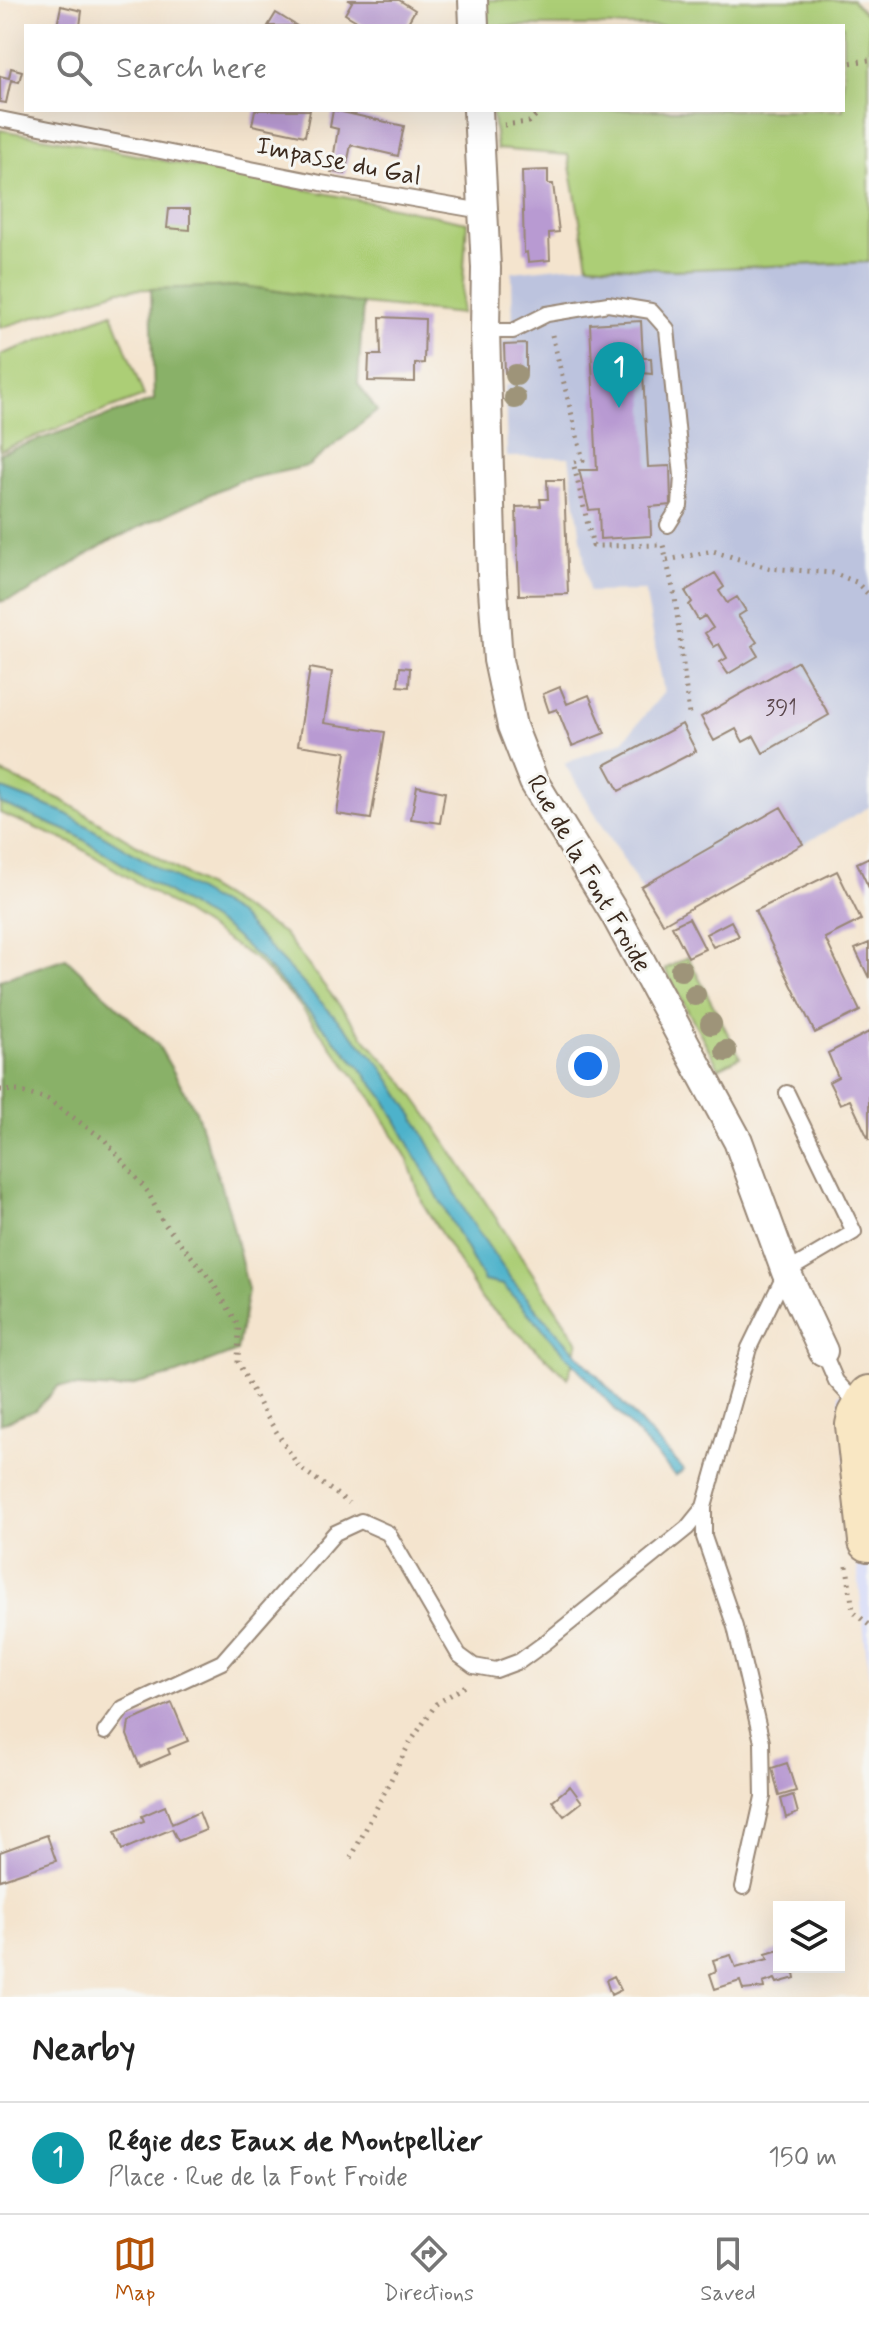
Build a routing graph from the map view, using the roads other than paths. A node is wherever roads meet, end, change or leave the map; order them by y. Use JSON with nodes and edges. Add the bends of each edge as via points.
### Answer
{"nodes":[{"id":1,"x":473,"y":0,"type":"edge"},
{"id":2,"x":474,"y":24,"type":"edge"},
{"id":3,"x":478,"y":118,"type":"edge"},
{"id":4,"x":0,"y":119,"type":"edge"},
{"id":5,"x":482,"y":211,"type":"junction"},
{"id":6,"x":485,"y":331,"type":"junction"},
{"id":7,"x":668,"y":525,"type":"dead end"},
{"id":8,"x":787,"y":1093,"type":"dead end"},
{"id":9,"x":786,"y":1272,"type":"junction"},
{"id":10,"x":823,"y":1351,"type":"joint"},
{"id":11,"x":865,"y":1402,"type":"edge"},
{"id":12,"x":704,"y":1507,"type":"junction"},
{"id":13,"x":869,"y":1541,"type":"edge"},
{"id":14,"x":105,"y":1732,"type":"dead end"},
{"id":15,"x":743,"y":1887,"type":"dead end"}],
"edges":[{"from":1,"to":2,"type":"street"},
{"from":3,"to":5,"type":"street","name":"Rue de la Font Froide"},
{"from":4,"to":5,"type":"lane","name":"Impasse du Gal"},
{"from":5,"to":6,"type":"street","name":"Rue de la Font Froide"},
{"from":6,"to":7,"type":"lane","via":[[513,331],[547,314],[608,304],[651,311],[667,329],[682,476],[680,506]]},
{"from":6,"to":9,"type":"street","name":"Rue de la Font Froide","via":[[492,575],[498,660],[512,726],[534,782],[616,916],[738,1141]]},
{"from":8,"to":9,"type":"lane","via":[[854,1232]]},
{"from":9,"to":10,"type":"street","name":"Rue de la Font Froide"},
{"from":9,"to":12,"type":"lane","via":[[749,1348]]},
{"from":10,"to":11,"type":"lane","name":"Rue de la Font Froide","via":[[836,1381]]},
{"from":11,"to":13,"type":"street","name":"Rue de la Font Froide","via":[[856,1425]]},
{"from":12,"to":14,"type":"lane","via":[[687,1528],[546,1642],[496,1670],[474,1666],[459,1655],[388,1533],[361,1521],[335,1533],[222,1662],[123,1708]]},
{"from":12,"to":15,"type":"lane","via":[[704,1537],[735,1627],[762,1742],[763,1797]]}]}
